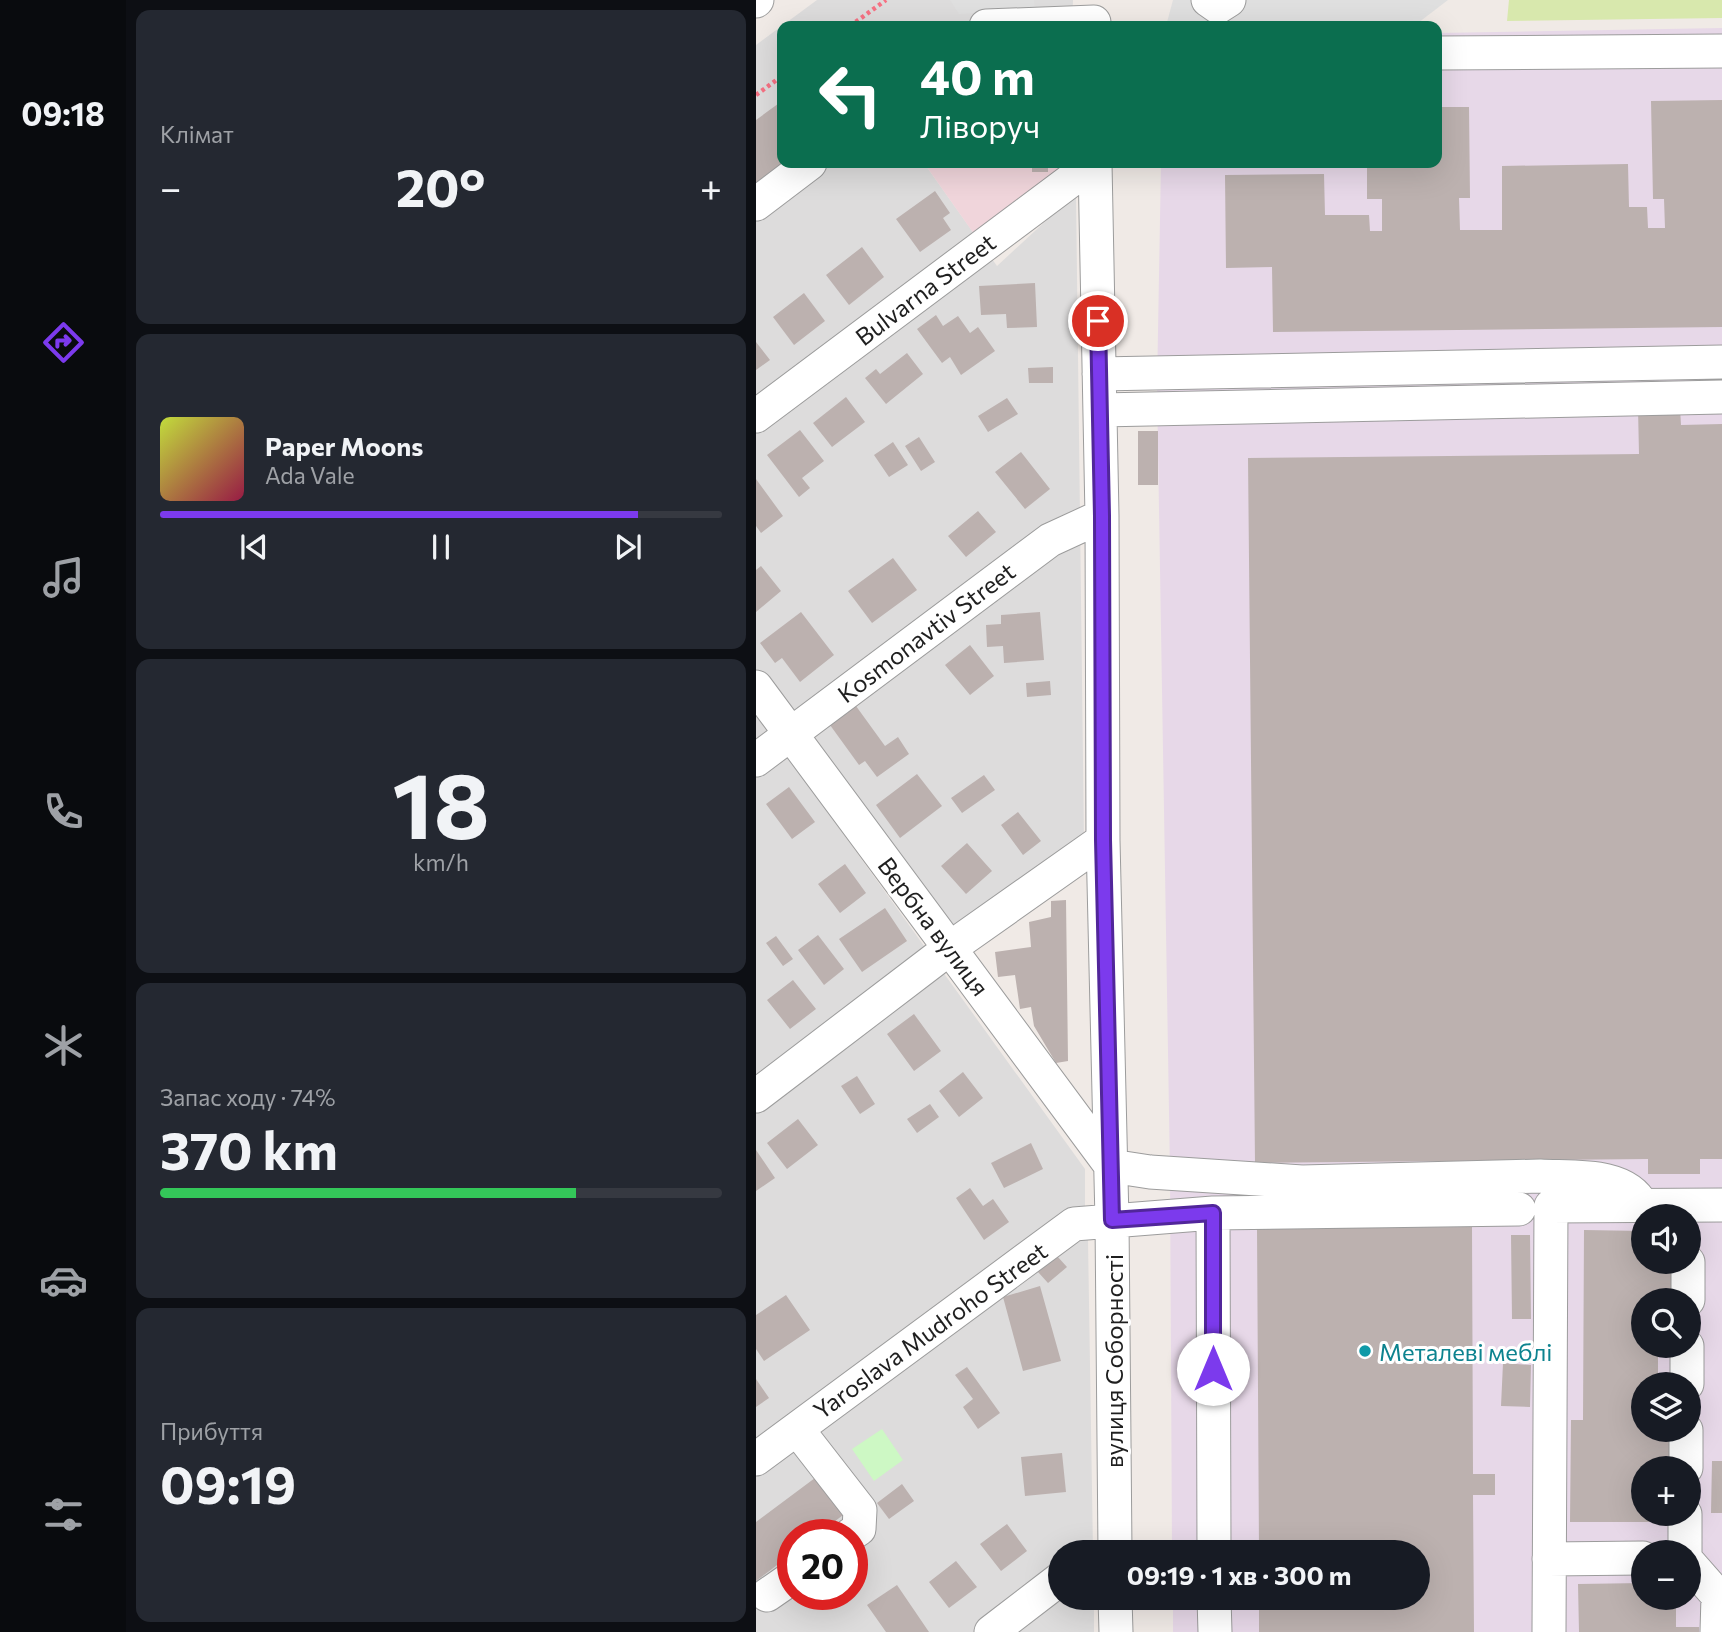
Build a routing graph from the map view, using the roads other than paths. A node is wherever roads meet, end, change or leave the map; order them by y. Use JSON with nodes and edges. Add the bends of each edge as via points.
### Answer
{"nodes":[{"id":1,"x":1208,"y":0,"type":"edge"},
{"id":2,"x":1229,"y":0,"type":"edge"},
{"id":3,"x":1093,"y":16,"type":"edge"},
{"id":4,"x":1040,"y":21,"type":"edge"},
{"id":5,"x":1722,"y":51,"type":"edge"},
{"id":6,"x":1442,"y":53,"type":"edge"},
{"id":7,"x":803,"y":168,"type":"edge"},
{"id":8,"x":1088,"y":168,"type":"edge"},
{"id":9,"x":1095,"y":168,"type":"edge"},
{"id":10,"x":756,"y":204,"type":"edge"},
{"id":11,"x":1722,"y":362,"type":"edge"},
{"id":12,"x":1099,"y":374,"type":"junction"},
{"id":13,"x":1722,"y":397,"type":"edge"},
{"id":14,"x":1100,"y":410,"type":"junction"},
{"id":15,"x":756,"y":416,"type":"edge"},
{"id":16,"x":1102,"y":516,"type":"junction"},
{"id":17,"x":756,"y":687,"type":"edge"},
{"id":18,"x":791,"y":734,"type":"junction"},
{"id":19,"x":756,"y":760,"type":"edge"},
{"id":20,"x":1103,"y":840,"type":"junction"},
{"id":21,"x":950,"y":948,"type":"junction"},
{"id":22,"x":756,"y":1096,"type":"edge"},
{"id":23,"x":1111,"y":1166,"type":"junction"},
{"id":24,"x":1642,"y":1204,"type":"edge"},
{"id":25,"x":1631,"y":1205,"type":"edge"},
{"id":26,"x":1722,"y":1205,"type":"edge"},
{"id":27,"x":1520,"y":1209,"type":"dead end"},
{"id":28,"x":1701,"y":1209,"type":"edge"},
{"id":29,"x":1213,"y":1213,"type":"junction"},
{"id":30,"x":1112,"y":1220,"type":"junction"},
{"id":31,"x":797,"y":1429,"type":"junction"},
{"id":32,"x":756,"y":1459,"type":"edge"},
{"id":33,"x":860,"y":1519,"type":"edge"},
{"id":34,"x":1115,"y":1540,"type":"edge"},
{"id":35,"x":1214,"y":1540,"type":"edge"},
{"id":36,"x":1631,"y":1558,"type":"edge"},
{"id":37,"x":1549,"y":1559,"type":"junction"},
{"id":38,"x":1701,"y":1575,"type":"edge"},
{"id":39,"x":1048,"y":1588,"type":"edge"},
{"id":40,"x":1720,"y":1595,"type":"edge"},
{"id":41,"x":1115,"y":1610,"type":"edge"},
{"id":42,"x":1214,"y":1610,"type":"edge"},
{"id":43,"x":990,"y":1632,"type":"edge"},
{"id":44,"x":1116,"y":1632,"type":"edge"},
{"id":45,"x":1215,"y":1632,"type":"edge"},
{"id":46,"x":1549,"y":1632,"type":"edge"},
{"id":47,"x":1717,"y":1632,"type":"edge"}],
"edges":[{"from":1,"to":2,"type":"street","via":[[1218,7]]},
{"from":3,"to":4,"type":"street"},
{"from":5,"to":6,"type":"street"},
{"from":7,"to":10,"type":"street"},
{"from":8,"to":15,"type":"street","name":"Bulvarna Street"},
{"from":9,"to":12,"type":"street","name":"вулиця Соборності"},
{"from":11,"to":12,"type":"street"},
{"from":12,"to":14,"type":"street","name":"вулиця Соборності"},
{"from":13,"to":14,"type":"street"},
{"from":14,"to":16,"type":"street","name":"вулиця Соборності"},
{"from":16,"to":18,"type":"street","name":"Kosmonavtiv Street","via":[[1050,540]]},
{"from":16,"to":20,"type":"street","name":"вулиця Соборності"},
{"from":17,"to":18,"type":"street","name":"Вербна вулиця"},
{"from":18,"to":19,"type":"street","name":"Kosmonavtiv Street"},
{"from":18,"to":21,"type":"street","name":"Вербна вулиця"},
{"from":20,"to":21,"type":"street"},
{"from":20,"to":23,"type":"street","name":"вулиця Соборності"},
{"from":21,"to":22,"type":"street"},
{"from":21,"to":23,"type":"street","name":"Вербна вулиця"},
{"from":23,"to":24,"type":"street","via":[[1301,1182],[1577,1178],[1626,1186]]},
{"from":23,"to":30,"type":"street","name":"вулиця Соборності"},
{"from":25,"to":37,"type":"street","via":[[1550,1206]]},
{"from":26,"to":28,"type":"street"},
{"from":27,"to":29,"type":"street","name":"Yaroslava Mudroho Street"},
{"from":29,"to":30,"type":"street","name":"Yaroslava Mudroho Street"},
{"from":29,"to":35,"type":"street"},
{"from":30,"to":31,"type":"street","name":"Yaroslava Mudroho Street","via":[[1074,1224]]},
{"from":30,"to":34,"type":"street","name":"вулиця Соборності"},
{"from":31,"to":32,"type":"street","name":"Yaroslava Mudroho Street"},
{"from":31,"to":33,"type":"street","via":[[860,1510]]},
{"from":36,"to":37,"type":"street"},
{"from":37,"to":46,"type":"street"},
{"from":38,"to":40,"type":"street"},
{"from":39,"to":43,"type":"street"},
{"from":40,"to":47,"type":"street"},
{"from":41,"to":44,"type":"street"},
{"from":42,"to":45,"type":"street"}]}
